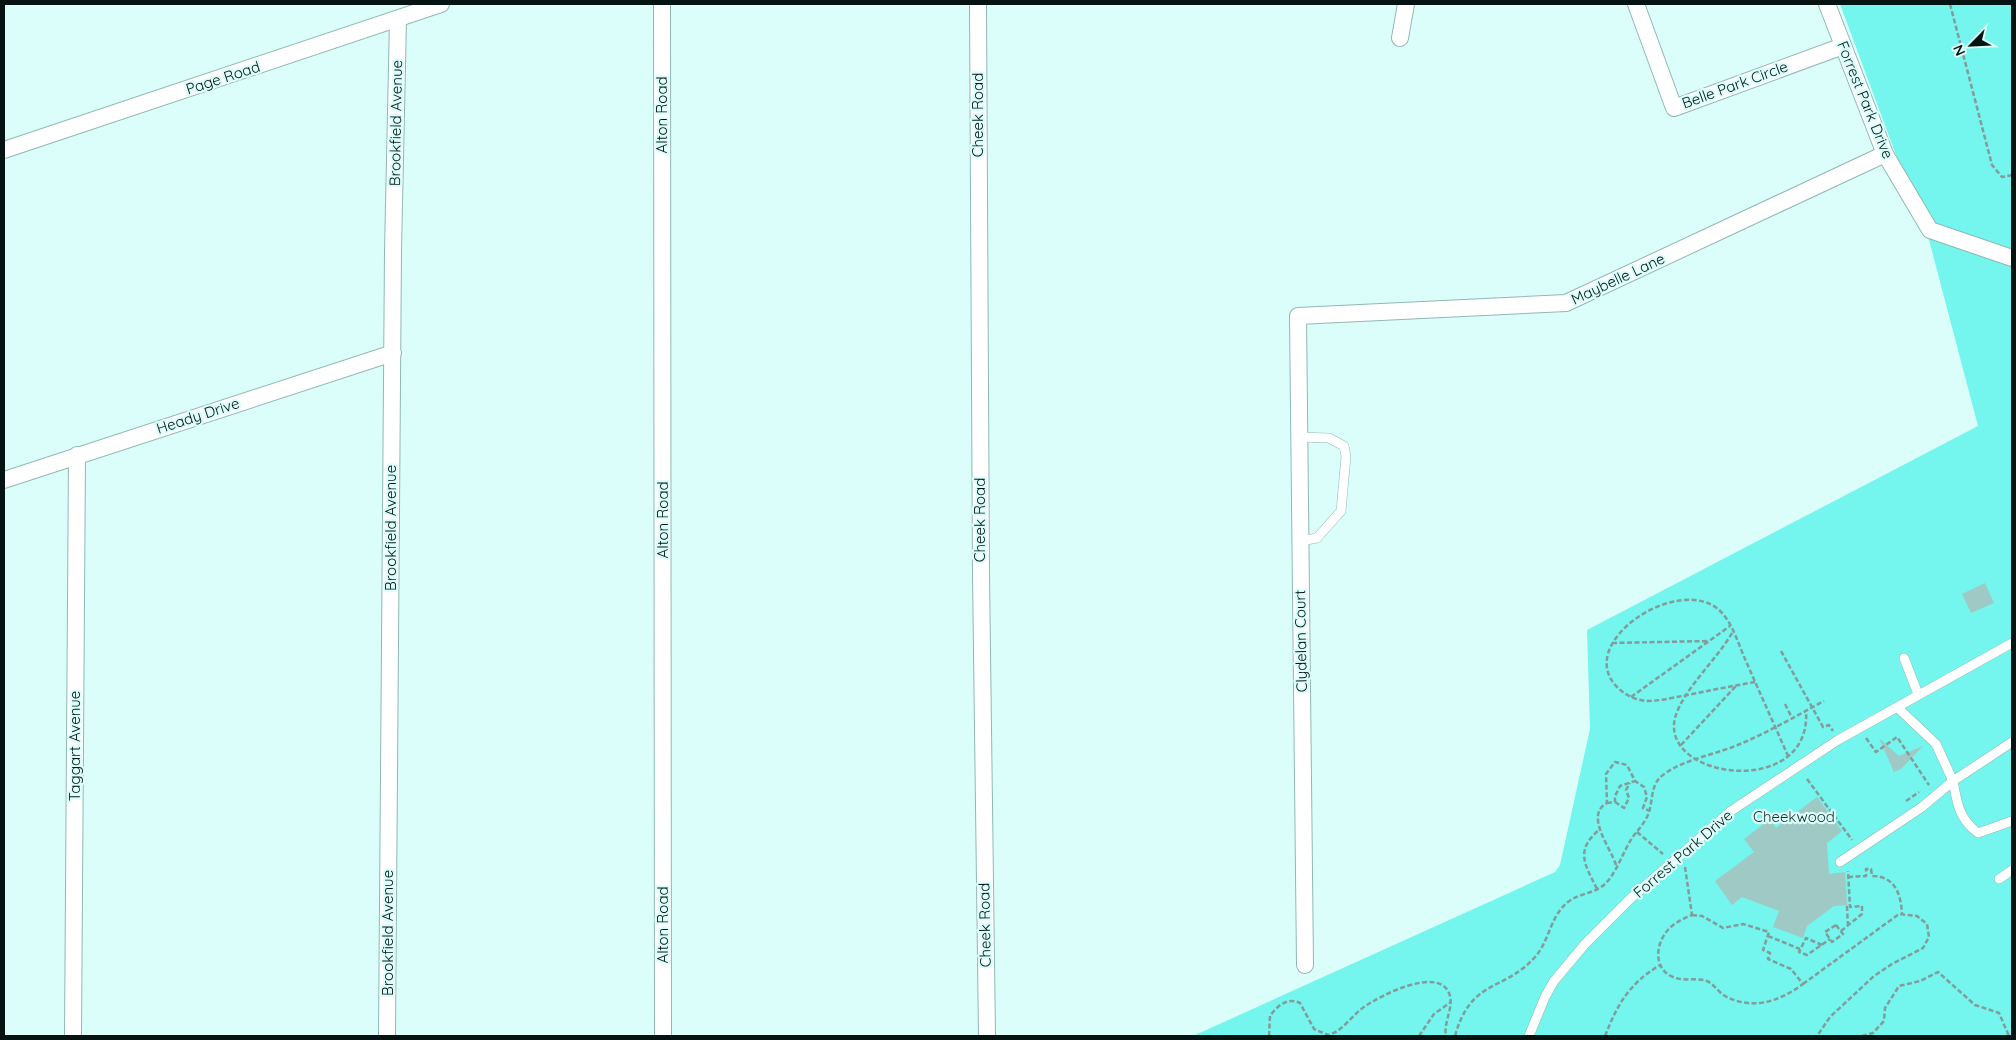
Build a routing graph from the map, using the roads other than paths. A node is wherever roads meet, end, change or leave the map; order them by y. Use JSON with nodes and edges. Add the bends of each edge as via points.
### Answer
{"nodes":[{"id":1,"x":662,"y":4,"type":"edge"},
{"id":2,"x":978,"y":4,"type":"edge"},
{"id":3,"x":1406,"y":4,"type":"edge"},
{"id":4,"x":1636,"y":4,"type":"edge"},
{"id":5,"x":1827,"y":4,"type":"edge"},
{"id":6,"x":431,"y":5,"type":"edge"},
{"id":7,"x":398,"y":20,"type":"junction"},
{"id":8,"x":1400,"y":38,"type":"dead end"},
{"id":9,"x":1843,"y":46,"type":"junction"},
{"id":10,"x":4,"y":150,"type":"edge"},
{"id":11,"x":1885,"y":154,"type":"junction"},
{"id":12,"x":2009,"y":258,"type":"edge"},
{"id":13,"x":1298,"y":316,"type":"joint"},
{"id":14,"x":393,"y":353,"type":"junction"},
{"id":15,"x":1299,"y":437,"type":"junction"},
{"id":16,"x":77,"y":455,"type":"junction"},
{"id":17,"x":4,"y":480,"type":"edge"},
{"id":18,"x":1300,"y":542,"type":"junction"},
{"id":19,"x":2012,"y":643,"type":"edge"},
{"id":20,"x":1904,"y":658,"type":"dead end"},
{"id":21,"x":1918,"y":694,"type":"junction"},
{"id":22,"x":1897,"y":707,"type":"junction"},
{"id":23,"x":2012,"y":742,"type":"edge"},
{"id":24,"x":1953,"y":781,"type":"junction"},
{"id":25,"x":2012,"y":821,"type":"edge"},
{"id":26,"x":1843,"y":860,"type":"road end"},
{"id":27,"x":2012,"y":870,"type":"edge"},
{"id":28,"x":1999,"y":879,"type":"dead end"},
{"id":29,"x":1305,"y":965,"type":"dead end"},
{"id":30,"x":73,"y":1036,"type":"edge"},
{"id":31,"x":387,"y":1036,"type":"edge"},
{"id":32,"x":663,"y":1036,"type":"edge"},
{"id":33,"x":987,"y":1036,"type":"edge"},
{"id":34,"x":1529,"y":1036,"type":"edge"}],
"edges":[{"from":1,"to":32,"type":"street","name":"Alton Road"},
{"from":2,"to":33,"type":"street","name":"Cheek Road","via":[[980,564]]},
{"from":3,"to":8,"type":"street"},
{"from":4,"to":9,"type":"street","name":"Belle Park Circle","via":[[1674,108]]},
{"from":5,"to":9,"type":"street","name":"Forrest Park Drive"},
{"from":6,"to":7,"type":"street","name":"Page Road"},
{"from":7,"to":10,"type":"street","name":"Page Road"},
{"from":7,"to":14,"type":"street","name":"Brookfield Avenue"},
{"from":9,"to":11,"type":"street","name":"Forrest Park Drive"},
{"from":11,"to":12,"type":"street","name":"Forrest Park Drive","via":[[1930,230]]},
{"from":11,"to":13,"type":"street","name":"Maybelle Lane","via":[[1566,303]]},
{"from":13,"to":15,"type":"street","name":"Clydelan Court"},
{"from":14,"to":16,"type":"street","name":"Heady Drive"},
{"from":14,"to":31,"type":"street","name":"Brookfield Avenue"},
{"from":15,"to":18,"type":"street","name":"Clydelan Court"},
{"from":15,"to":18,"type":"lane","via":[[1335,440],[1344,446],[1346,456],[1342,511],[1317,538]]},
{"from":16,"to":17,"type":"street","name":"Heady Drive"},
{"from":16,"to":30,"type":"street","name":"Taggart Avenue"},
{"from":18,"to":29,"type":"street","name":"Clydelan Court"},
{"from":19,"to":21,"type":"lane","name":"Forrest Park Drive"},
{"from":20,"to":21,"type":"lane"},
{"from":21,"to":22,"type":"lane","name":"Forrest Park Drive"},
{"from":22,"to":24,"type":"lane","via":[[1936,744]]},
{"from":22,"to":34,"type":"lane","name":"Forrest Park Drive","via":[[1838,740],[1731,811],[1670,863],[1607,921],[1568,963],[1545,997]]},
{"from":23,"to":24,"type":"lane"},
{"from":24,"to":25,"type":"lane","via":[[1958,810],[1978,833]]},
{"from":24,"to":26,"type":"lane","via":[[1922,807]]},
{"from":27,"to":28,"type":"lane"}]}
